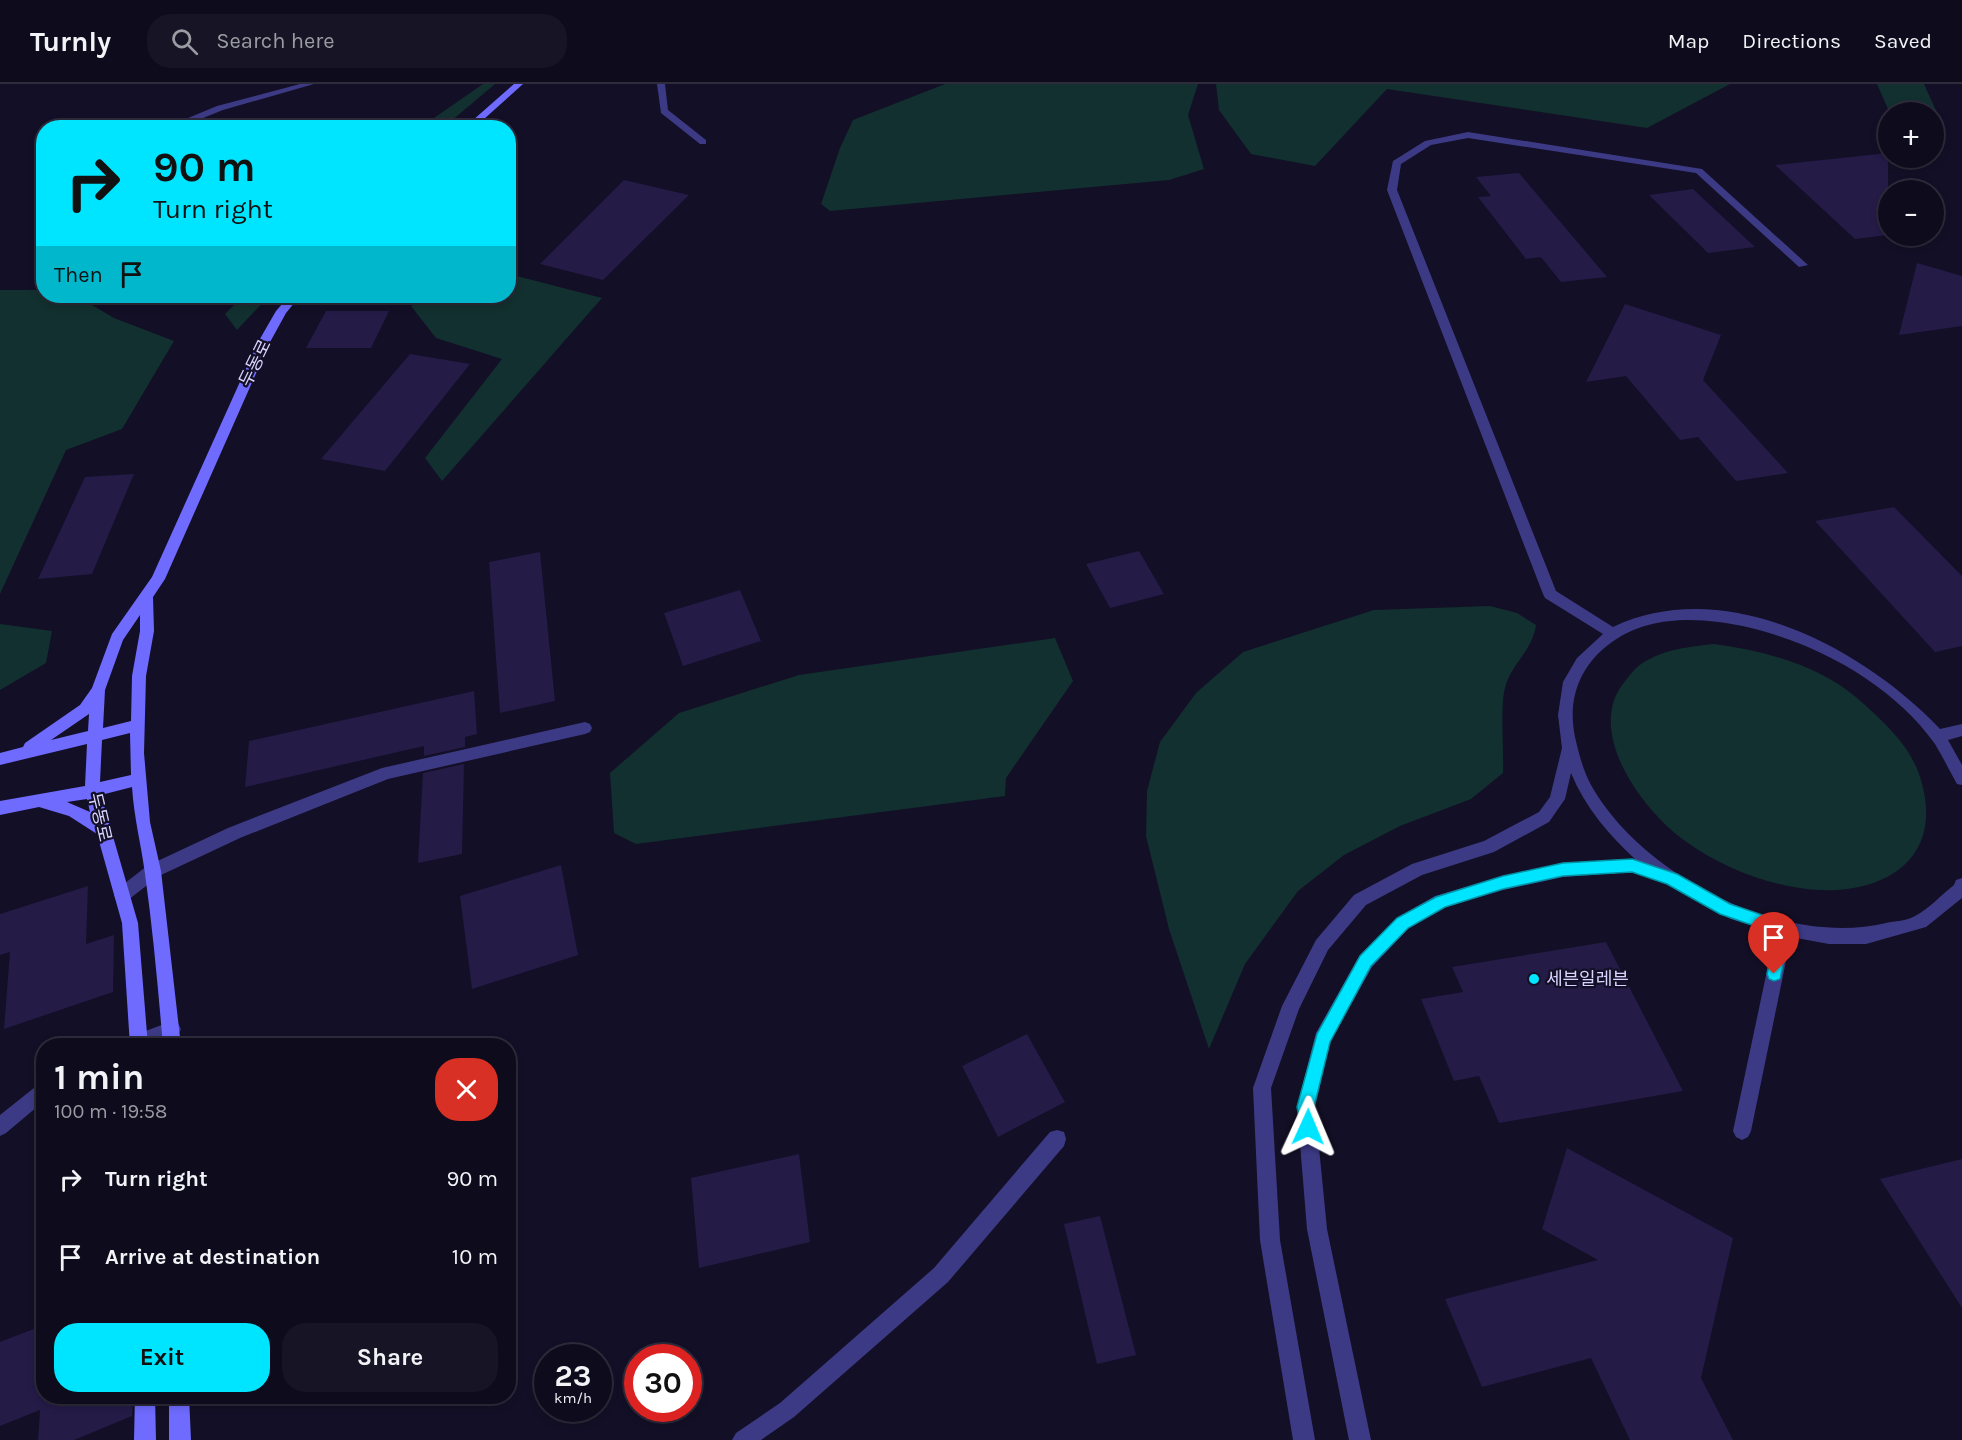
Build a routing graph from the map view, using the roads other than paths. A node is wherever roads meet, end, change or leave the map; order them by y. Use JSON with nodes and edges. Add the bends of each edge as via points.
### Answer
{"nodes":[{"id":1,"x":310,"y":84,"type":"edge"},
{"id":2,"x":519,"y":84,"type":"edge"},
{"id":3,"x":661,"y":84,"type":"edge"},
{"id":4,"x":189,"y":120,"type":"edge"},
{"id":5,"x":477,"y":120,"type":"edge"},
{"id":6,"x":703,"y":142,"type":"dead end"},
{"id":7,"x":1803,"y":265,"type":"dead end"},
{"id":8,"x":288,"y":303,"type":"edge"},
{"id":9,"x":147,"y":598,"type":"junction"},
{"id":10,"x":1612,"y":633,"type":"junction"},
{"id":11,"x":98,"y":690,"type":"junction"},
{"id":12,"x":139,"y":724,"type":"junction"},
{"id":13,"x":585,"y":728,"type":"dead end"},
{"id":14,"x":1962,"y":730,"type":"edge"},
{"id":15,"x":93,"y":736,"type":"junction"},
{"id":16,"x":1937,"y":736,"type":"junction"},
{"id":17,"x":1568,"y":752,"type":"junction"},
{"id":18,"x":20,"y":753,"type":"junction"},
{"id":19,"x":0,"y":759,"type":"edge"},
{"id":20,"x":139,"y":779,"type":"junction"},
{"id":21,"x":1962,"y":779,"type":"edge"},
{"id":22,"x":92,"y":791,"type":"junction"},
{"id":23,"x":33,"y":802,"type":"junction"},
{"id":24,"x":0,"y":808,"type":"edge"},
{"id":25,"x":101,"y":830,"type":"junction"},
{"id":26,"x":153,"y":871,"type":"junction"},
{"id":27,"x":1672,"y":879,"type":"junction"},
{"id":28,"x":1962,"y":885,"type":"edge"},
{"id":29,"x":122,"y":895,"type":"junction"},
{"id":30,"x":1784,"y":929,"type":"junction"},
{"id":31,"x":172,"y":1037,"type":"edge"},
{"id":32,"x":135,"y":1038,"type":"edge"},
{"id":33,"x":36,"y":1096,"type":"edge"},
{"id":34,"x":0,"y":1127,"type":"edge"},
{"id":35,"x":1742,"y":1131,"type":"dead end"},
{"id":36,"x":1057,"y":1139,"type":"dead end"},
{"id":37,"x":145,"y":1404,"type":"edge"},
{"id":38,"x":179,"y":1404,"type":"edge"},
{"id":39,"x":145,"y":1440,"type":"edge"},
{"id":40,"x":180,"y":1440,"type":"edge"},
{"id":41,"x":743,"y":1440,"type":"edge"},
{"id":42,"x":1304,"y":1440,"type":"edge"},
{"id":43,"x":1360,"y":1440,"type":"edge"}],
"edges":[{"from":1,"to":4,"type":"street"},
{"from":2,"to":5,"type":"street"},
{"from":3,"to":6,"type":"street","via":[[664,111]]},
{"from":7,"to":10,"type":"street","via":[[1699,171],[1468,135],[1428,143],[1396,163],[1392,190],[1550,594]]},
{"from":8,"to":9,"type":"street","name":"두동로","via":[[263,344]]},
{"from":9,"to":11,"type":"street","name":"두동로","via":[[117,638]]},
{"from":9,"to":12,"type":"street","name":"두동로"},
{"from":10,"to":16,"type":"street","via":[[1658,617],[1714,615],[1774,627],[1835,652],[1892,690]]},
{"from":10,"to":17,"type":"street","via":[[1580,662],[1563,703]]},
{"from":11,"to":15,"type":"street","name":"두동로"},
{"from":11,"to":18,"type":"street","via":[[84,709]]},
{"from":12,"to":15,"type":"street"},
{"from":12,"to":20,"type":"street","name":"두동로"},
{"from":13,"to":26,"type":"street","via":[[387,773],[234,833]]},
{"from":14,"to":16,"type":"street"},
{"from":15,"to":18,"type":"street"},
{"from":15,"to":22,"type":"street","name":"두동로"},
{"from":16,"to":21,"type":"street"},
{"from":17,"to":27,"type":"street","via":[[1589,796],[1624,839]]},
{"from":17,"to":42,"type":"street","via":[[1557,799],[1544,817],[1488,847],[1418,869],[1360,900],[1322,945],[1291,1006],[1262,1088],[1270,1240]]},
{"from":18,"to":19,"type":"street"},
{"from":20,"to":22,"type":"street"},
{"from":20,"to":26,"type":"street","name":"두동로","via":[[142,822]]},
{"from":22,"to":23,"type":"street"},
{"from":22,"to":25,"type":"street","name":"두동로"},
{"from":23,"to":24,"type":"street"},
{"from":23,"to":25,"type":"street","via":[[63,807],[88,817]]},
{"from":25,"to":29,"type":"street","name":"두동로"},
{"from":26,"to":29,"type":"street"},
{"from":26,"to":31,"type":"street","name":"두동로"},
{"from":27,"to":30,"type":"street","via":[[1726,909]]},
{"from":27,"to":43,"type":"street","via":[[1632,865],[1563,870],[1503,882],[1442,901],[1403,923],[1366,961],[1322,1040],[1306,1107],[1317,1229]]},
{"from":28,"to":30,"type":"street","via":[[1918,923],[1857,937]]},
{"from":29,"to":32,"type":"street","name":"두동로","via":[[130,923]]},
{"from":30,"to":35,"type":"street"},
{"from":33,"to":34,"type":"street"},
{"from":36,"to":41,"type":"street","via":[[941,1275],[787,1410]]},
{"from":37,"to":39,"type":"street"},
{"from":38,"to":40,"type":"street"}]}
